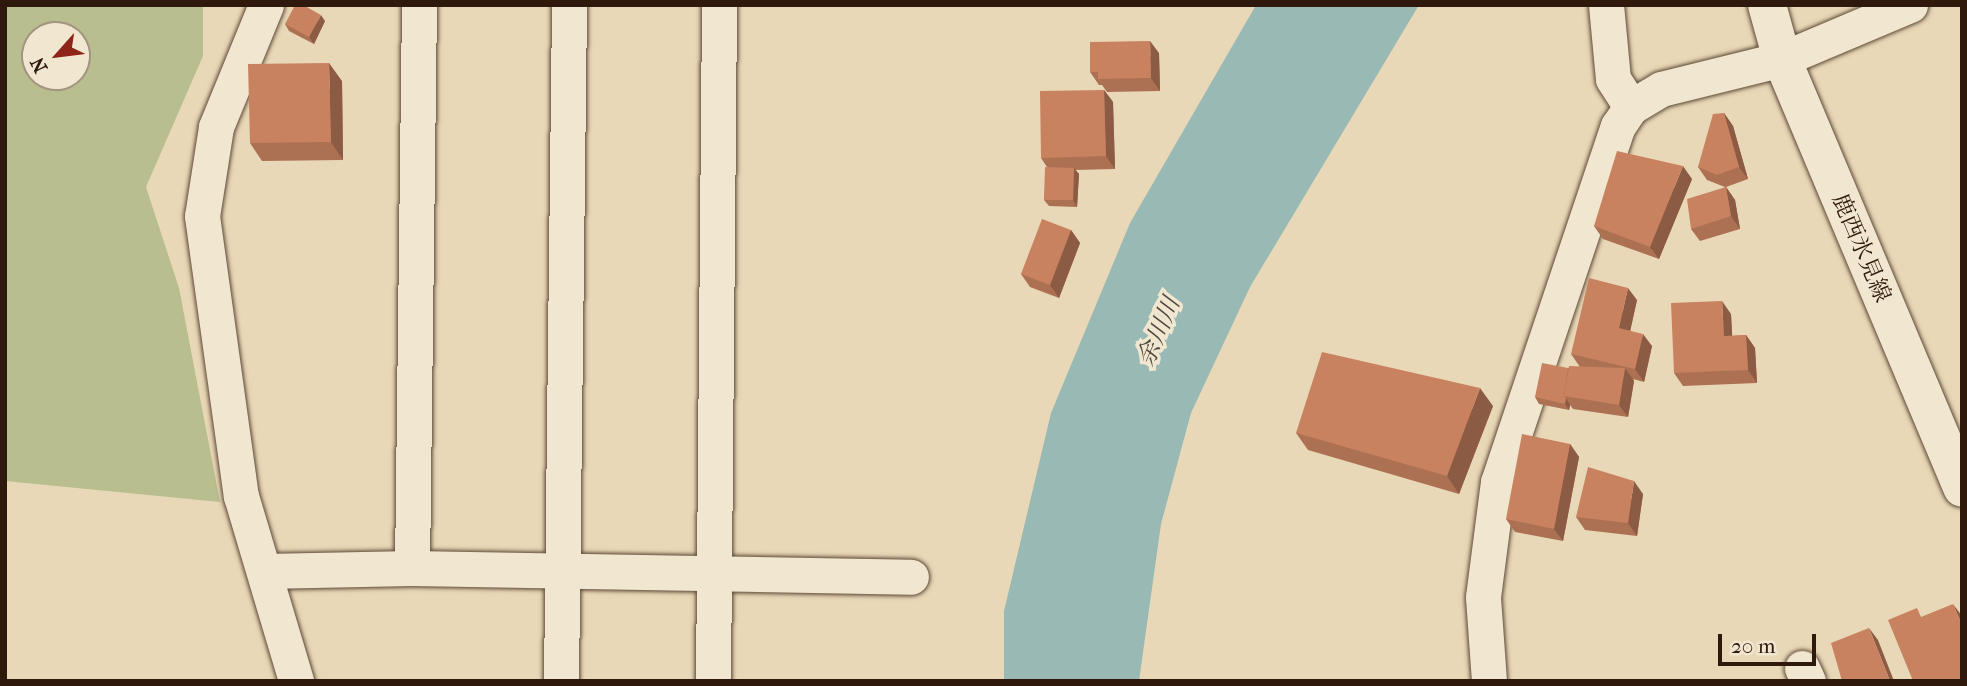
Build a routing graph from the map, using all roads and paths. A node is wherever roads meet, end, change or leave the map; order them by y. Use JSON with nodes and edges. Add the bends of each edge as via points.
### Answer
{"nodes":[{"id":1,"x":266,"y":5,"type":"edge"},
{"id":2,"x":419,"y":5,"type":"edge"},
{"id":3,"x":569,"y":5,"type":"edge"},
{"id":4,"x":719,"y":5,"type":"edge"},
{"id":5,"x":1606,"y":5,"type":"edge"},
{"id":6,"x":1767,"y":5,"type":"edge"},
{"id":7,"x":1910,"y":5,"type":"edge"},
{"id":8,"x":1782,"y":59,"type":"junction"},
{"id":9,"x":1631,"y":107,"type":"junction"},
{"id":10,"x":1962,"y":488,"type":"edge"},
{"id":11,"x":412,"y":568,"type":"junction"},
{"id":12,"x":264,"y":571,"type":"junction"},
{"id":13,"x":562,"y":571,"type":"junction"},
{"id":14,"x":715,"y":573,"type":"junction"},
{"id":15,"x":911,"y":577,"type":"dead end"},
{"id":16,"x":296,"y":681,"type":"edge"},
{"id":17,"x":561,"y":681,"type":"edge"},
{"id":18,"x":713,"y":681,"type":"edge"},
{"id":19,"x":1489,"y":681,"type":"edge"}],
"edges":[{"from":1,"to":12,"type":"street","via":[[216,127],[202,216],[242,496]]},
{"from":2,"to":11,"type":"street"},
{"from":3,"to":13,"type":"street"},
{"from":4,"to":14,"type":"street"},
{"from":5,"to":9,"type":"street","via":[[1613,79]]},
{"from":6,"to":8,"type":"main road","name":"鹿西氷見線"},
{"from":7,"to":8,"type":"street"},
{"from":8,"to":9,"type":"street","via":[[1661,89]]},
{"from":8,"to":10,"type":"main road","name":"鹿西氷見線"},
{"from":9,"to":19,"type":"street","via":[[1618,126],[1498,482],[1483,597]]},
{"from":11,"to":12,"type":"street"},
{"from":11,"to":13,"type":"street"},
{"from":12,"to":16,"type":"street"},
{"from":13,"to":14,"type":"street"},
{"from":13,"to":17,"type":"street"},
{"from":14,"to":15,"type":"street"},
{"from":14,"to":18,"type":"street"}]}
